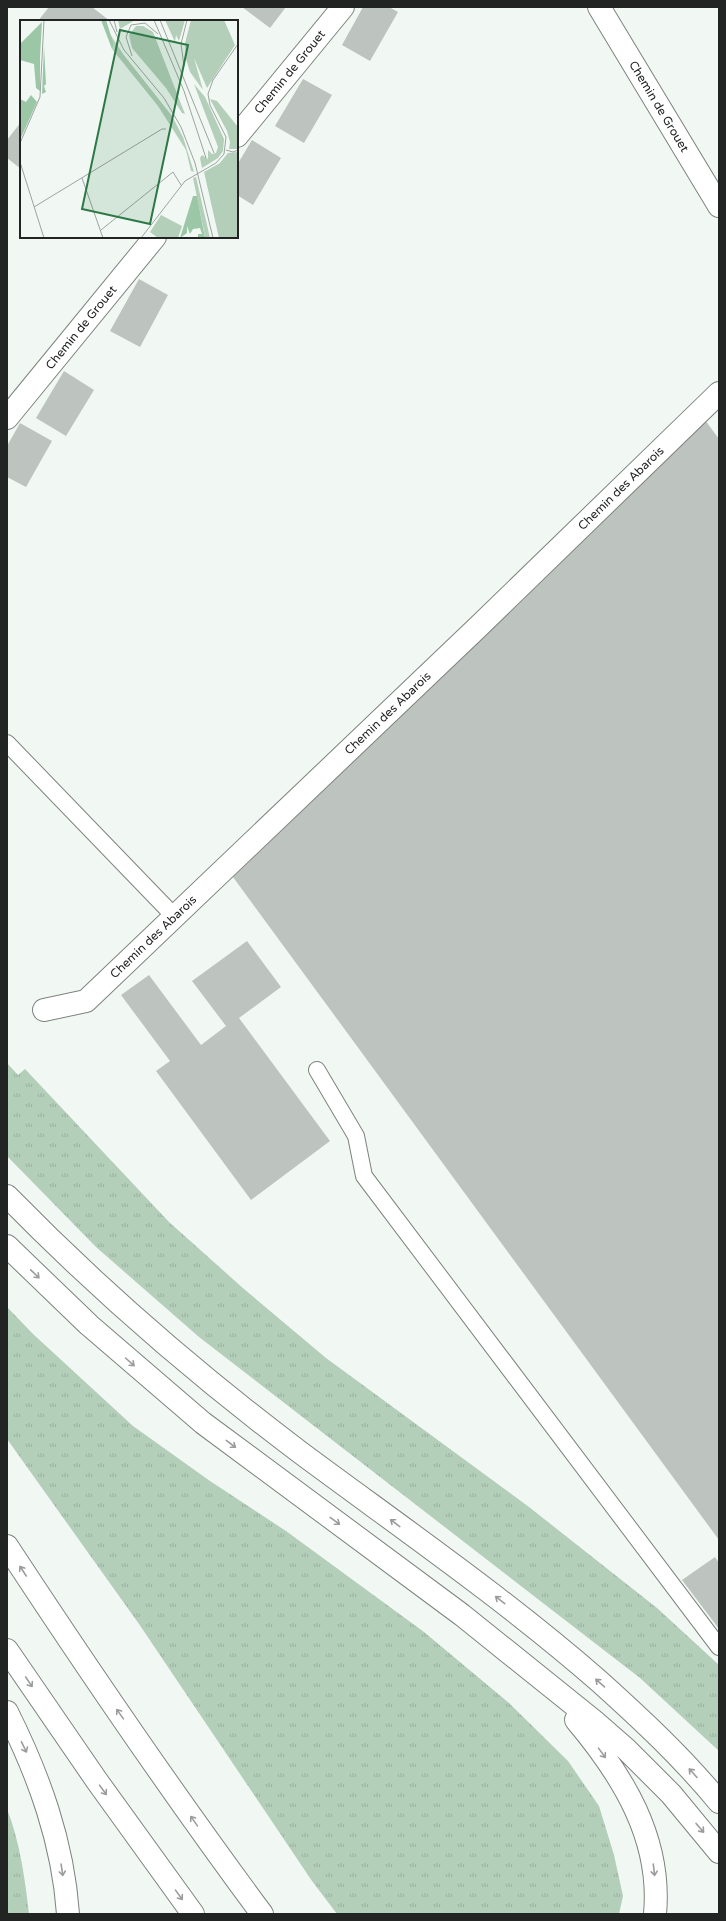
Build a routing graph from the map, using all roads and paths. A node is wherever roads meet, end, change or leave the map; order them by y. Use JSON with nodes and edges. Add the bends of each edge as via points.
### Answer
{"nodes":[{"id":1,"x":343,"y":7,"type":"edge"},
{"id":2,"x":599,"y":7,"type":"edge"},
{"id":3,"x":238,"y":135,"type":"edge"},
{"id":4,"x":719,"y":206,"type":"edge"},
{"id":5,"x":154,"y":238,"type":"edge"},
{"id":6,"x":719,"y":393,"type":"edge"},
{"id":7,"x":7,"y":418,"type":"edge"},
{"id":8,"x":7,"y":743,"type":"edge"},
{"id":9,"x":174,"y":916,"type":"junction"},
{"id":10,"x":44,"y":1010,"type":"dead end"},
{"id":11,"x":317,"y":1070,"type":"dead end"},
{"id":12,"x":7,"y":1196,"type":"edge"},
{"id":13,"x":7,"y":1246,"type":"edge"},
{"id":14,"x":7,"y":1546,"type":"edge"},
{"id":15,"x":719,"y":1647,"type":"edge"},
{"id":16,"x":7,"y":1650,"type":"edge"},
{"id":17,"x":542,"y":1679,"type":"junction"},
{"id":18,"x":7,"y":1712,"type":"edge"},
{"id":19,"x":719,"y":1802,"type":"edge"},
{"id":20,"x":719,"y":1852,"type":"edge"},
{"id":21,"x":217,"y":1853,"type":"junction"},
{"id":22,"x":68,"y":1914,"type":"edge"},
{"id":23,"x":192,"y":1914,"type":"edge"},
{"id":24,"x":262,"y":1914,"type":"edge"},
{"id":25,"x":279,"y":1914,"type":"edge"},
{"id":26,"x":655,"y":1914,"type":"edge"}],
"edges":[{"from":1,"to":3,"type":"main road","name":"Chemin de Grouet"},
{"from":2,"to":4,"type":"main road","name":"Chemin de Grouet"},
{"from":5,"to":7,"type":"main road","name":"Chemin de Grouet"},
{"from":6,"to":9,"type":"main road","name":"Chemin des Abarois"},
{"from":8,"to":9,"type":"lane"},
{"from":9,"to":10,"type":"main road","name":"Chemin des Abarois","via":[[86,1001]]},
{"from":11,"to":15,"type":"lane","via":[[356,1136],[364,1176]]},
{"from":19,"to":12,"type":"main road","one_way":true,"via":[[647,1724],[571,1657],[487,1590],[231,1399],[131,1316]]},
{"from":13,"to":17,"type":"main road","one_way":true,"via":[[89,1325],[203,1422],[462,1615]]},
{"from":21,"to":14,"type":"main road","one_way":true},
{"from":16,"to":23,"type":"main road","one_way":true},
{"from":17,"to":20,"type":"main road","one_way":true,"via":[[647,1769]]},
{"from":17,"to":26,"type":"main road","one_way":true,"via":[[594,1741],[615,1771],[639,1815],[653,1860],[656,1882]]},
{"from":18,"to":22,"type":"main road","one_way":true,"via":[[29,1756],[44,1796],[61,1860]]},
{"from":21,"to":24,"type":"main road"},
{"from":21,"to":25,"type":"main road"}]}
